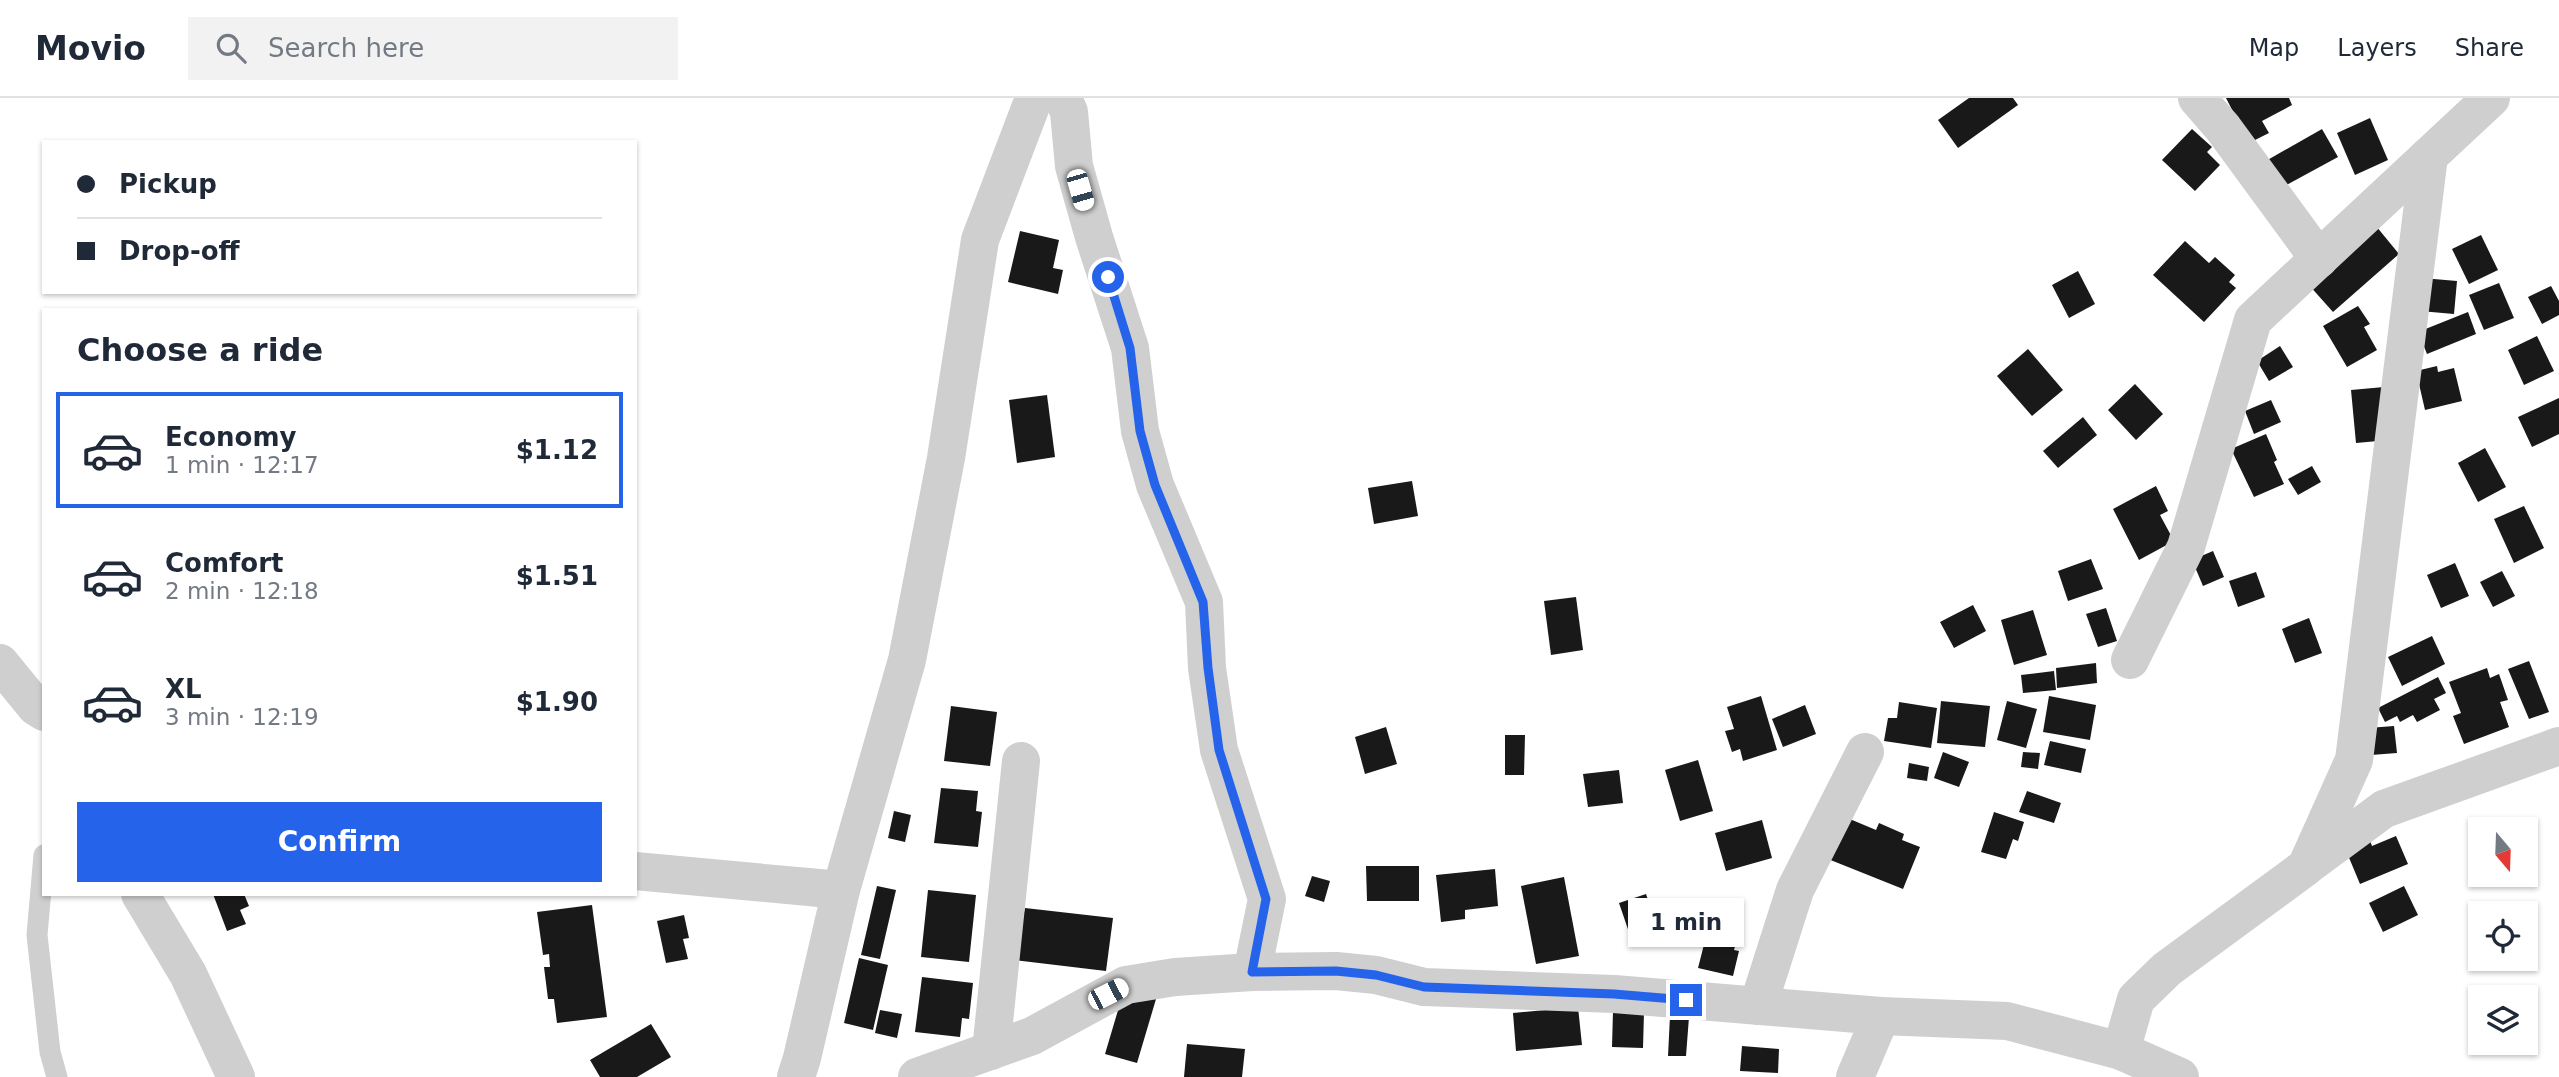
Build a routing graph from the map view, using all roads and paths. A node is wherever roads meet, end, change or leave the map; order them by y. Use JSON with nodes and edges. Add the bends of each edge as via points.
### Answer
{"nodes":[{"id":1,"x":1034,"y":98,"type":"edge"},
{"id":2,"x":1063,"y":98,"type":"edge"},
{"id":3,"x":2197,"y":98,"type":"edge"},
{"id":4,"x":2491,"y":98,"type":"edge"},
{"id":5,"x":2429,"y":156,"type":"junction"},
{"id":6,"x":2319,"y":259,"type":"junction"},
{"id":7,"x":2130,"y":660,"type":"dead end"},
{"id":8,"x":0,"y":663,"type":"edge"},
{"id":9,"x":42,"y":711,"type":"edge"},
{"id":10,"x":2559,"y":746,"type":"edge"},
{"id":11,"x":1865,"y":752,"type":"dead end"},
{"id":12,"x":1021,"y":761,"type":"dead end"},
{"id":13,"x":2306,"y":867,"type":"junction"},
{"id":14,"x":637,"y":871,"type":"edge"},
{"id":15,"x":42,"y":878,"type":"edge"},
{"id":16,"x":841,"y":890,"type":"junction"},
{"id":17,"x":141,"y":896,"type":"edge"},
{"id":18,"x":1252,"y":972,"type":"junction"},
{"id":19,"x":1758,"y":1006,"type":"junction"},
{"id":20,"x":1881,"y":1016,"type":"junction"},
{"id":21,"x":991,"y":1051,"type":"junction"},
{"id":22,"x":2121,"y":1051,"type":"junction"},
{"id":23,"x":2176,"y":1076,"type":"edge"},
{"id":24,"x":57,"y":1077,"type":"edge"},
{"id":25,"x":236,"y":1077,"type":"edge"},
{"id":26,"x":796,"y":1077,"type":"edge"},
{"id":27,"x":917,"y":1077,"type":"edge"},
{"id":28,"x":1855,"y":1077,"type":"edge"}],
"edges":[{"from":1,"to":16,"type":"street","via":[[980,240],[946,458],[907,660]]},
{"from":2,"to":18,"type":"street","via":[[1069,112],[1074,166],[1130,348],[1143,442],[1155,485],[1203,602],[1219,750],[1266,899]]},
{"from":3,"to":6,"type":"street"},
{"from":4,"to":5,"type":"street"},
{"from":5,"to":6,"type":"street"},
{"from":5,"to":13,"type":"street","via":[[2354,760]]},
{"from":6,"to":7,"type":"street","via":[[2253,320],[2186,547]]},
{"from":8,"to":9,"type":"street"},
{"from":10,"to":13,"type":"street","via":[[2384,809]]},
{"from":11,"to":19,"type":"street","via":[[1795,890]]},
{"from":12,"to":21,"type":"street"},
{"from":13,"to":22,"type":"street","via":[[2167,969],[2136,999]]},
{"from":14,"to":16,"type":"street"},
{"from":15,"to":24,"type":"lane","via":[[37,935]]},
{"from":16,"to":26,"type":"street"},
{"from":17,"to":25,"type":"street","via":[[188,974]]},
{"from":18,"to":19,"type":"street","via":[[1336,971],[1424,987],[1614,994]]},
{"from":18,"to":21,"type":"street","via":[[1126,985],[1032,1036]]},
{"from":19,"to":20,"type":"street"},
{"from":20,"to":22,"type":"street","via":[[2007,1021]]},
{"from":20,"to":28,"type":"street"},
{"from":21,"to":27,"type":"street"},
{"from":22,"to":23,"type":"street"}]}
